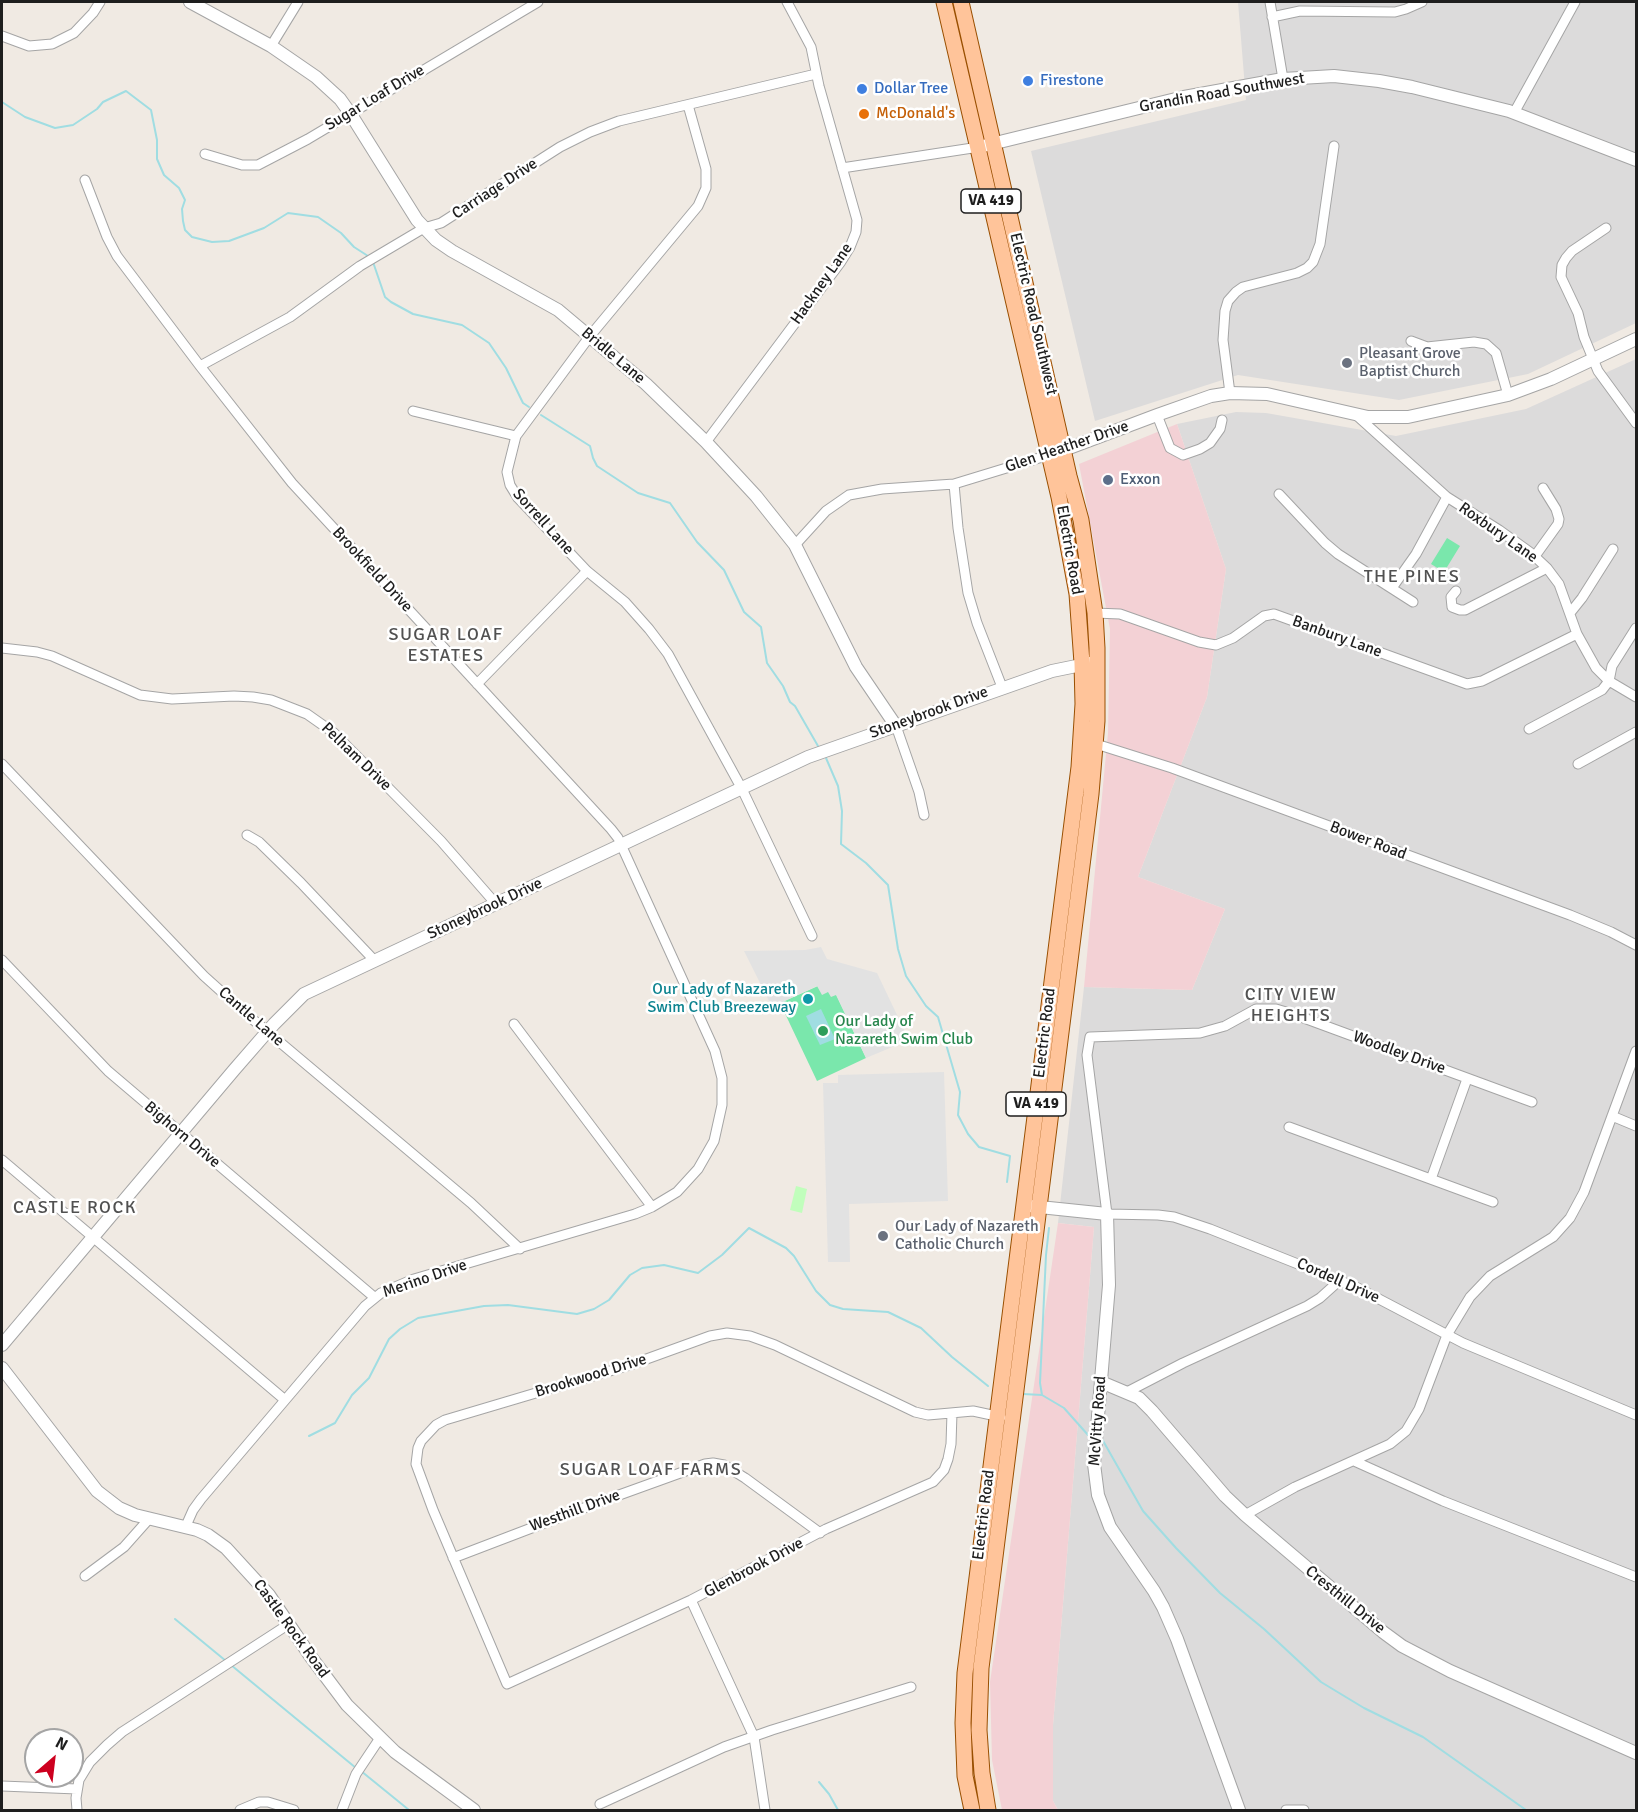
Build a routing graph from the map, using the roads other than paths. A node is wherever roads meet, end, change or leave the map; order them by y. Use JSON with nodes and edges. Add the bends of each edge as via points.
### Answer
{"nodes":[{"id":1,"x":100,"y":2,"type":"edge"},
{"id":2,"x":190,"y":2,"type":"edge"},
{"id":3,"x":298,"y":2,"type":"edge"},
{"id":4,"x":538,"y":2,"type":"edge"},
{"id":5,"x":787,"y":2,"type":"edge"},
{"id":6,"x":944,"y":2,"type":"edge"},
{"id":7,"x":961,"y":2,"type":"edge"},
{"id":8,"x":1270,"y":2,"type":"edge"},
{"id":9,"x":1422,"y":2,"type":"edge"},
{"id":10,"x":1575,"y":2,"type":"edge"},
{"id":11,"x":1272,"y":17,"type":"junction"},
{"id":12,"x":2,"y":36,"type":"edge"},
{"id":13,"x":271,"y":46,"type":"junction"},
{"id":14,"x":816,"y":74,"type":"junction"},
{"id":15,"x":1283,"y":79,"type":"junction"},
{"id":16,"x":688,"y":105,"type":"junction"},
{"id":17,"x":350,"y":113,"type":"junction"},
{"id":18,"x":1514,"y":113,"type":"junction"},
{"id":19,"x":987,"y":146,"type":"junction"},
{"id":20,"x":1334,"y":146,"type":"dead end"},
{"id":21,"x":205,"y":154,"type":"dead end"},
{"id":22,"x":1636,"y":160,"type":"edge"},
{"id":23,"x":843,"y":168,"type":"junction"},
{"id":24,"x":85,"y":180,"type":"dead end"},
{"id":25,"x":424,"y":228,"type":"junction"},
{"id":26,"x":1606,"y":228,"type":"dead end"},
{"id":27,"x":590,"y":336,"type":"junction"},
{"id":28,"x":1636,"y":339,"type":"edge"},
{"id":29,"x":1411,"y":341,"type":"dead end"},
{"id":30,"x":1594,"y":360,"type":"junction"},
{"id":31,"x":200,"y":366,"type":"junction"},
{"id":32,"x":1230,"y":393,"type":"junction"},
{"id":33,"x":1508,"y":395,"type":"junction"},
{"id":34,"x":1036,"y":400,"type":"joint"},
{"id":35,"x":413,"y":411,"type":"dead end"},
{"id":36,"x":1355,"y":414,"type":"junction"},
{"id":37,"x":1157,"y":415,"type":"junction"},
{"id":38,"x":1222,"y":420,"type":"dead end"},
{"id":39,"x":1636,"y":423,"type":"edge"},
{"id":40,"x":516,"y":436,"type":"junction"},
{"id":41,"x":706,"y":442,"type":"junction"},
{"id":42,"x":1056,"y":453,"type":"junction"},
{"id":43,"x":954,"y":484,"type":"junction"},
{"id":44,"x":1543,"y":488,"type":"dead end"},
{"id":45,"x":1279,"y":494,"type":"dead end"},
{"id":46,"x":1447,"y":497,"type":"junction"},
{"id":47,"x":795,"y":545,"type":"junction"},
{"id":48,"x":1613,"y":549,"type":"dead end"},
{"id":49,"x":1535,"y":556,"type":"junction"},
{"id":50,"x":1546,"y":568,"type":"junction"},
{"id":51,"x":587,"y":571,"type":"junction"},
{"id":52,"x":1392,"y":588,"type":"junction"},
{"id":53,"x":1456,"y":591,"type":"dead end"},
{"id":54,"x":1413,"y":602,"type":"dead end"},
{"id":55,"x":1095,"y":613,"type":"junction"},
{"id":56,"x":1570,"y":613,"type":"junction"},
{"id":57,"x":1636,"y":628,"type":"edge"},
{"id":58,"x":1577,"y":634,"type":"junction"},
{"id":59,"x":2,"y":648,"type":"edge"},
{"id":60,"x":1090,"y":663,"type":"junction"},
{"id":61,"x":1609,"y":681,"type":"junction"},
{"id":62,"x":477,"y":684,"type":"junction"},
{"id":63,"x":1002,"y":687,"type":"junction"},
{"id":64,"x":1636,"y":697,"type":"edge"},
{"id":65,"x":896,"y":726,"type":"junction"},
{"id":66,"x":1529,"y":729,"type":"dead end"},
{"id":67,"x":1636,"y":732,"type":"edge"},
{"id":68,"x":1096,"y":744,"type":"junction"},
{"id":69,"x":2,"y":764,"type":"edge"},
{"id":70,"x":1578,"y":764,"type":"dead end"},
{"id":71,"x":742,"y":789,"type":"junction"},
{"id":72,"x":924,"y":815,"type":"dead end"},
{"id":73,"x":247,"y":835,"type":"dead end"},
{"id":74,"x":620,"y":846,"type":"junction"},
{"id":75,"x":496,"y":904,"type":"junction"},
{"id":76,"x":812,"y":936,"type":"dead end"},
{"id":77,"x":1636,"y":945,"type":"edge"},
{"id":78,"x":2,"y":960,"type":"edge"},
{"id":79,"x":374,"y":960,"type":"junction"},
{"id":80,"x":514,"y":1024,"type":"dead end"},
{"id":81,"x":267,"y":1032,"type":"junction"},
{"id":82,"x":1090,"y":1037,"type":"joint"},
{"id":83,"x":1636,"y":1051,"type":"edge"},
{"id":84,"x":1467,"y":1078,"type":"junction"},
{"id":85,"x":1532,"y":1102,"type":"dead end"},
{"id":86,"x":1612,"y":1116,"type":"junction"},
{"id":87,"x":719,"y":1120,"type":"joint"},
{"id":88,"x":1636,"y":1126,"type":"edge"},
{"id":89,"x":1289,"y":1127,"type":"dead end"},
{"id":90,"x":180,"y":1133,"type":"junction"},
{"id":91,"x":2,"y":1160,"type":"edge"},
{"id":92,"x":1431,"y":1179,"type":"junction"},
{"id":93,"x":1493,"y":1202,"type":"dead end"},
{"id":94,"x":1031,"y":1206,"type":"junction"},
{"id":95,"x":652,"y":1207,"type":"junction"},
{"id":96,"x":1107,"y":1214,"type":"junction"},
{"id":97,"x":92,"y":1238,"type":"junction"},
{"id":98,"x":520,"y":1249,"type":"junction"},
{"id":99,"x":1340,"y":1280,"type":"junction"},
{"id":100,"x":374,"y":1297,"type":"junction"},
{"id":101,"x":1447,"y":1335,"type":"junction"},
{"id":102,"x":2,"y":1344,"type":"edge"},
{"id":103,"x":2,"y":1368,"type":"edge"},
{"id":104,"x":1101,"y":1382,"type":"junction"},
{"id":105,"x":1127,"y":1392,"type":"junction"},
{"id":106,"x":285,"y":1400,"type":"junction"},
{"id":107,"x":952,"y":1413,"type":"junction"},
{"id":108,"x":1636,"y":1416,"type":"edge"},
{"id":109,"x":1004,"y":1417,"type":"junction"},
{"id":110,"x":1354,"y":1461,"type":"junction"},
{"id":111,"x":1245,"y":1515,"type":"junction"},
{"id":112,"x":148,"y":1520,"type":"junction"},
{"id":113,"x":185,"y":1528,"type":"junction"},
{"id":114,"x":820,"y":1533,"type":"junction"},
{"id":115,"x":453,"y":1558,"type":"junction"},
{"id":116,"x":85,"y":1576,"type":"dead end"},
{"id":117,"x":1636,"y":1577,"type":"edge"},
{"id":118,"x":691,"y":1600,"type":"junction"},
{"id":119,"x":289,"y":1624,"type":"junction"},
{"id":120,"x":507,"y":1684,"type":"joint"},
{"id":121,"x":911,"y":1687,"type":"dead end"},
{"id":122,"x":754,"y":1737,"type":"junction"},
{"id":123,"x":380,"y":1738,"type":"junction"},
{"id":124,"x":1636,"y":1753,"type":"edge"},
{"id":125,"x":2,"y":1786,"type":"edge"},
{"id":126,"x":77,"y":1789,"type":"junction"},
{"id":127,"x":600,"y":1804,"type":"dead end"},
{"id":128,"x":77,"y":1810,"type":"edge"},
{"id":129,"x":240,"y":1810,"type":"edge"},
{"id":130,"x":294,"y":1810,"type":"edge"},
{"id":131,"x":342,"y":1810,"type":"edge"},
{"id":132,"x":474,"y":1810,"type":"edge"},
{"id":133,"x":765,"y":1810,"type":"edge"},
{"id":134,"x":972,"y":1810,"type":"edge"},
{"id":135,"x":988,"y":1810,"type":"edge"},
{"id":136,"x":1239,"y":1810,"type":"edge"},
{"id":137,"x":1286,"y":1810,"type":"edge"},
{"id":138,"x":1304,"y":1810,"type":"edge"}],
"edges":[{"from":1,"to":12,"type":"street","via":[[74,33],[52,44],[29,46]]},
{"from":2,"to":13,"type":"street","name":"Bridle Lane"},
{"from":3,"to":13,"type":"street"},
{"from":4,"to":17,"type":"street","name":"Sugar Loaf Drive"},
{"from":5,"to":14,"type":"street","name":"Hackney Lane","via":[[811,46]]},
{"from":6,"to":19,"type":"main road","name":"Electric Road Southwest","number":"VA 419"},
{"from":7,"to":19,"type":"main road","name":"Electric Road Southwest","number":"VA 419"},
{"from":8,"to":11,"type":"street"},
{"from":9,"to":11,"type":"street","via":[[1395,12],[1300,11]]},
{"from":10,"to":18,"type":"street"},
{"from":11,"to":15,"type":"street"},
{"from":13,"to":17,"type":"street","name":"Bridle Lane","via":[[316,76]]},
{"from":14,"to":16,"type":"street","name":"Carriage Drive"},
{"from":14,"to":23,"type":"street","name":"Hackney Lane"},
{"from":15,"to":18,"type":"street","name":"Grandin Road Southwest","via":[[1334,76],[1379,81]]},
{"from":15,"to":19,"type":"street","name":"Grandin Road Southwest","via":[[1184,97]]},
{"from":16,"to":25,"type":"street","name":"Carriage Drive","via":[[590,132],[441,223]]},
{"from":16,"to":27,"type":"street","name":"Sorrell Lane","via":[[706,169],[706,188],[698,206]]},
{"from":17,"to":21,"type":"street","name":"Sugar Loaf Drive","via":[[258,165],[242,165]]},
{"from":17,"to":25,"type":"street","name":"Bridle Lane"},
{"from":18,"to":22,"type":"street","name":"Grandin Road Southwest"},
{"from":19,"to":23,"type":"street"},
{"from":19,"to":34,"type":"main road","name":"Electric Road Southwest","number":"VA 419"},
{"from":19,"to":42,"type":"main road","name":"Electric Road Southwest","number":"VA 419"},
{"from":20,"to":32,"type":"street","via":[[1320,244],[1313,262],[1297,273],[1243,288],[1228,301],[1223,340]]},
{"from":23,"to":41,"type":"street","name":"Hackney Lane","via":[[857,220],[850,247]]},
{"from":24,"to":31,"type":"street","name":"Brookfield Drive","via":[[117,256]]},
{"from":25,"to":27,"type":"street","name":"Bridle Lane","via":[[452,251],[558,310]]},
{"from":25,"to":31,"type":"street","name":"Carriage Drive","via":[[360,266],[290,317]]},
{"from":26,"to":30,"type":"street","via":[[1572,251],[1561,272]]},
{"from":27,"to":40,"type":"street","name":"Sorrell Lane"},
{"from":27,"to":41,"type":"street","name":"Bridle Lane"},
{"from":28,"to":30,"type":"street","name":"Glen Heather Drive"},
{"from":29,"to":33,"type":"street","via":[[1427,347],[1486,344],[1496,354]]},
{"from":30,"to":33,"type":"street","name":"Glen Heather Drive"},
{"from":30,"to":39,"type":"street"},
{"from":31,"to":62,"type":"street","name":"Brookfield Drive","via":[[292,483]]},
{"from":32,"to":36,"type":"street","name":"Glen Heather Drive","via":[[1267,394]]},
{"from":32,"to":37,"type":"street","name":"Glen Heather Drive"},
{"from":33,"to":36,"type":"street","name":"Glen Heather Drive","via":[[1408,417]]},
{"from":34,"to":42,"type":"main road","name":"Electric Road","number":"VA 419"},
{"from":35,"to":40,"type":"street"},
{"from":36,"to":46,"type":"street","name":"Roxbury Lane"},
{"from":37,"to":38,"type":"street","via":[[1170,448],[1183,455],[1210,443]]},
{"from":37,"to":42,"type":"street","name":"Glen Heather Drive"},
{"from":40,"to":51,"type":"street","name":"Sorrell Lane","via":[[507,472],[510,485]]},
{"from":41,"to":47,"type":"street","name":"Bridle Lane"},
{"from":42,"to":43,"type":"street","name":"Glen Heather Drive"},
{"from":42,"to":55,"type":"main road","name":"Electric Road","number":"VA 419","via":[[1081,520]]},
{"from":42,"to":60,"type":"main road","name":"Electric Road","number":"VA 419"},
{"from":43,"to":47,"type":"street","name":"Glen Heather Drive","via":[[849,495],[826,511]]},
{"from":43,"to":63,"type":"street","via":[[968,593]]},
{"from":44,"to":49,"type":"street","via":[[1556,509],[1558,525]]},
{"from":45,"to":52,"type":"street","via":[[1338,554]]},
{"from":46,"to":49,"type":"street","name":"Roxbury Lane"},
{"from":46,"to":52,"type":"street"},
{"from":47,"to":65,"type":"street","name":"Bridle Lane","via":[[856,667]]},
{"from":48,"to":56,"type":"street"},
{"from":49,"to":50,"type":"street","name":"Roxbury Lane"},
{"from":50,"to":53,"type":"street","via":[[1466,610],[1452,606],[1450,597]]},
{"from":50,"to":56,"type":"street","name":"Roxbury Lane","via":[[1555,577]]},
{"from":51,"to":62,"type":"street"},
{"from":51,"to":71,"type":"street","name":"Sorrell Lane","via":[[625,602],[668,654]]},
{"from":52,"to":54,"type":"street"},
{"from":55,"to":58,"type":"street","name":"Banbury Lane","via":[[1120,614],[1216,645],[1274,614],[1467,684],[1482,681]]},
{"from":55,"to":60,"type":"main road","name":"Electric Road","number":"VA 419"},
{"from":56,"to":58,"type":"street","name":"Roxbury Lane"},
{"from":57,"to":61,"type":"street","via":[[1612,666]]},
{"from":58,"to":61,"type":"street","name":"Roxbury Lane","via":[[1596,668]]},
{"from":59,"to":75,"type":"street","name":"Pelham Drive","via":[[52,656],[140,695],[172,699],[253,697],[307,714],[334,733],[441,841]]},
{"from":60,"to":63,"type":"street","name":"Stoneybrook Drive"},
{"from":60,"to":68,"type":"main road","name":"Electric Road","number":"VA 419"},
{"from":60,"to":94,"type":"main road","name":"Electric Road","number":"VA 419"},
{"from":61,"to":64,"type":"street","name":"Roxbury Lane"},
{"from":61,"to":66,"type":"street","via":[[1594,695]]},
{"from":62,"to":74,"type":"street","name":"Brookfield Drive","via":[[598,812]]},
{"from":63,"to":65,"type":"street","name":"Stoneybrook Drive"},
{"from":65,"to":71,"type":"street","name":"Stoneybrook Drive","via":[[808,758]]},
{"from":65,"to":72,"type":"street","name":"Bridle Lane"},
{"from":67,"to":70,"type":"street"},
{"from":68,"to":77,"type":"street","name":"Bower Road","via":[[1172,768],[1559,911]]},
{"from":68,"to":94,"type":"main road","name":"Electric Road","number":"VA 419"},
{"from":69,"to":81,"type":"street","name":"Cantle Lane","via":[[204,976]]},
{"from":71,"to":74,"type":"street","name":"Stoneybrook Drive"},
{"from":71,"to":76,"type":"street","name":"Sorrell Lane"},
{"from":73,"to":79,"type":"street","via":[[260,842]]},
{"from":74,"to":75,"type":"street","name":"Stoneybrook Drive"},
{"from":74,"to":87,"type":"street","name":"Brookfield Drive","via":[[715,1051],[723,1090]]},
{"from":75,"to":79,"type":"street","name":"Stoneybrook Drive"},
{"from":78,"to":90,"type":"street","name":"Bighorn Drive","via":[[108,1071]]},
{"from":79,"to":81,"type":"street","name":"Stoneybrook Drive","via":[[304,994]]},
{"from":80,"to":95,"type":"street"},
{"from":81,"to":90,"type":"street","name":"Stoneybrook Drive"},
{"from":81,"to":98,"type":"street","name":"Cantle Lane"},
{"from":82,"to":84,"type":"street","name":"Woodley Drive","via":[[1200,1033],[1225,1026],[1256,1009],[1276,1009]]},
{"from":82,"to":96,"type":"street","name":"McVitty Road","via":[[1088,1075]]},
{"from":83,"to":86,"type":"street"},
{"from":84,"to":85,"type":"street","name":"Woodley Drive"},
{"from":84,"to":92,"type":"street"},
{"from":86,"to":88,"type":"street"},
{"from":86,"to":101,"type":"street","via":[[1584,1192],[1570,1218],[1547,1242],[1482,1284]]},
{"from":87,"to":95,"type":"street","name":"Merino Drive","via":[[714,1141],[698,1169],[677,1192]]},
{"from":89,"to":92,"type":"street"},
{"from":90,"to":97,"type":"street","name":"Stoneybrook Drive"},
{"from":90,"to":100,"type":"street","name":"Bighorn Drive"},
{"from":91,"to":97,"type":"street"},
{"from":92,"to":93,"type":"street"},
{"from":94,"to":96,"type":"street","name":"Cordell Drive"},
{"from":94,"to":109,"type":"main road","name":"Electric Road","number":"VA 419"},
{"from":95,"to":98,"type":"street","name":"Merino Drive"},
{"from":96,"to":99,"type":"street","name":"Cordell Drive","via":[[1187,1220]]},
{"from":96,"to":104,"type":"street","name":"McVitty Road","via":[[1108,1285]]},
{"from":97,"to":102,"type":"street","name":"Stoneybrook Drive"},
{"from":97,"to":106,"type":"street"},
{"from":98,"to":100,"type":"street","name":"Merino Drive","via":[[414,1279]]},
{"from":99,"to":101,"type":"street","name":"Cordell Drive"},
{"from":99,"to":105,"type":"street","via":[[1307,1306]]},
{"from":100,"to":106,"type":"street","name":"Merino Drive"},
{"from":101,"to":108,"type":"street","name":"Cordell Drive"},
{"from":101,"to":110,"type":"street","via":[[1419,1409],[1406,1431],[1390,1444]]},
{"from":103,"to":112,"type":"street","name":"Castle Rock Road","via":[[97,1491],[119,1508]]},
{"from":104,"to":105,"type":"street","name":"Cresthill Drive"},
{"from":104,"to":136,"type":"street","name":"McVitty Road","via":[[1094,1464],[1099,1501],[1110,1527],[1163,1607]]},
{"from":105,"to":111,"type":"street","name":"Cresthill Drive","via":[[1152,1411]]},
{"from":106,"to":113,"type":"street","name":"Merino Drive","via":[[201,1499]]},
{"from":107,"to":109,"type":"street","name":"Brookwood Drive","via":[[973,1411]]},
{"from":107,"to":114,"type":"street","name":"Glenbrook Drive","via":[[951,1444],[939,1477]]},
{"from":107,"to":115,"type":"street","name":"Brookwood Drive","via":[[928,1415],[902,1408],[750,1336],[710,1336],[436,1425],[421,1441],[416,1464]]},
{"from":109,"to":134,"type":"main road","name":"Electric Road","number":"VA 419","via":[[965,1673],[965,1776]]},
{"from":109,"to":135,"type":"main road","name":"Electric Road","number":"VA 419","via":[[979,1689],[982,1773]]},
{"from":110,"to":111,"type":"street"},
{"from":110,"to":117,"type":"street","via":[[1443,1501]]},
{"from":111,"to":124,"type":"street","name":"Cresthill Drive","via":[[1402,1646]]},
{"from":112,"to":113,"type":"street","name":"Castle Rock Road"},
{"from":112,"to":116,"type":"street","via":[[124,1547]]},
{"from":113,"to":119,"type":"street","name":"Castle Rock Road","via":[[208,1535],[226,1548],[269,1595]]},
{"from":114,"to":115,"type":"street","name":"Westhill Drive","via":[[745,1478],[713,1463]]},
{"from":114,"to":118,"type":"street","name":"Glenbrook Drive"},
{"from":115,"to":120,"type":"street","name":"Brookwood Drive"},
{"from":118,"to":120,"type":"street","name":"Glenbrook Drive"},
{"from":118,"to":122,"type":"street"},
{"from":119,"to":123,"type":"street","name":"Castle Rock Road","via":[[335,1692]]},
{"from":119,"to":126,"type":"street","via":[[122,1732],[90,1762]]},
{"from":121,"to":122,"type":"street"},
{"from":122,"to":127,"type":"street"},
{"from":122,"to":133,"type":"street"},
{"from":123,"to":131,"type":"street","via":[[356,1774]]},
{"from":123,"to":132,"type":"street","name":"Castle Rock Road"},
{"from":125,"to":126,"type":"street"},
{"from":126,"to":128,"type":"street"},
{"from":129,"to":130,"type":"street","via":[[268,1802]]},
{"from":137,"to":138,"type":"street"}]}
